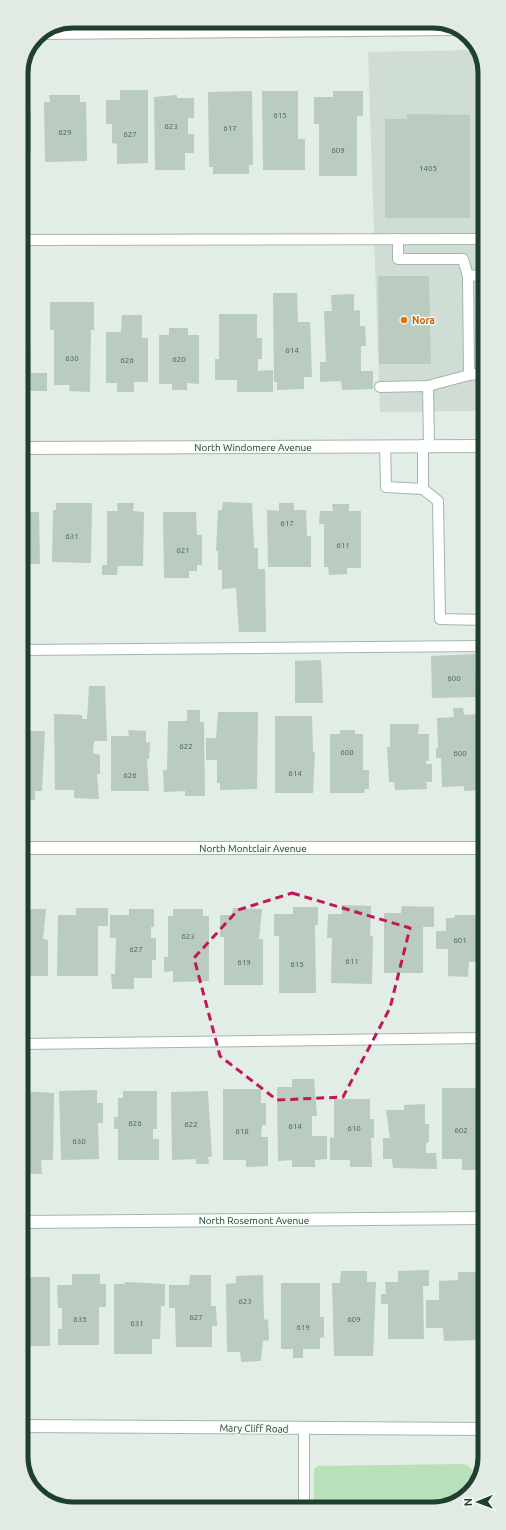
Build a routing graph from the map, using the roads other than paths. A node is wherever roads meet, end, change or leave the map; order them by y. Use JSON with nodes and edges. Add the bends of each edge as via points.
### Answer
{"nodes":[{"id":1,"x":442,"y":29,"type":"edge"},
{"id":2,"x":53,"y":33,"type":"edge"},
{"id":3,"x":398,"y":239,"type":"junction"},
{"id":4,"x":478,"y":239,"type":"edge"},
{"id":5,"x":28,"y":240,"type":"edge"},
{"id":6,"x":478,"y":275,"type":"edge"},
{"id":7,"x":468,"y":276,"type":"junction"},
{"id":8,"x":478,"y":374,"type":"edge"},
{"id":9,"x":469,"y":375,"type":"junction"},
{"id":10,"x":428,"y":386,"type":"junction"},
{"id":11,"x":380,"y":387,"type":"dead end"},
{"id":12,"x":426,"y":445,"type":"junction"},
{"id":13,"x":385,"y":446,"type":"junction"},
{"id":14,"x":478,"y":446,"type":"edge"},
{"id":15,"x":28,"y":448,"type":"edge"},
{"id":16,"x":423,"y":489,"type":"junction"},
{"id":17,"x":478,"y":620,"type":"edge"},
{"id":18,"x":478,"y":646,"type":"edge"},
{"id":19,"x":28,"y":650,"type":"edge"},
{"id":20,"x":28,"y":848,"type":"edge"},
{"id":21,"x":478,"y":848,"type":"edge"},
{"id":22,"x":478,"y":1038,"type":"edge"},
{"id":23,"x":28,"y":1044,"type":"edge"},
{"id":24,"x":478,"y":1218,"type":"edge"},
{"id":25,"x":28,"y":1222,"type":"edge"},
{"id":26,"x":28,"y":1426,"type":"edge"},
{"id":27,"x":304,"y":1428,"type":"junction"},
{"id":28,"x":478,"y":1430,"type":"edge"},
{"id":29,"x":304,"y":1502,"type":"edge"}],
"edges":[{"from":1,"to":2,"type":"street"},
{"from":3,"to":4,"type":"lane"},
{"from":3,"to":5,"type":"lane"},
{"from":3,"to":7,"type":"lane","via":[[398,259],[463,259]]},
{"from":6,"to":7,"type":"lane"},
{"from":7,"to":9,"type":"lane"},
{"from":8,"to":9,"type":"lane"},
{"from":9,"to":10,"type":"lane"},
{"from":10,"to":11,"type":"lane"},
{"from":10,"to":12,"type":"lane"},
{"from":12,"to":13,"type":"street","name":"North Windomere Avenue"},
{"from":12,"to":14,"type":"street","name":"North Windomere Avenue"},
{"from":12,"to":16,"type":"lane"},
{"from":13,"to":15,"type":"street","name":"North Windomere Avenue"},
{"from":13,"to":16,"type":"lane","via":[[386,487]]},
{"from":16,"to":17,"type":"lane","via":[[438,501],[440,619]]},
{"from":18,"to":19,"type":"lane"},
{"from":20,"to":21,"type":"street","name":"North Montclair Avenue"},
{"from":22,"to":23,"type":"lane"},
{"from":24,"to":25,"type":"street","name":"North Rosemont Avenue"},
{"from":26,"to":27,"type":"street","name":"Mary Cliff Road"},
{"from":27,"to":28,"type":"street","name":"Mary Cliff Road"},
{"from":27,"to":29,"type":"lane"}]}
